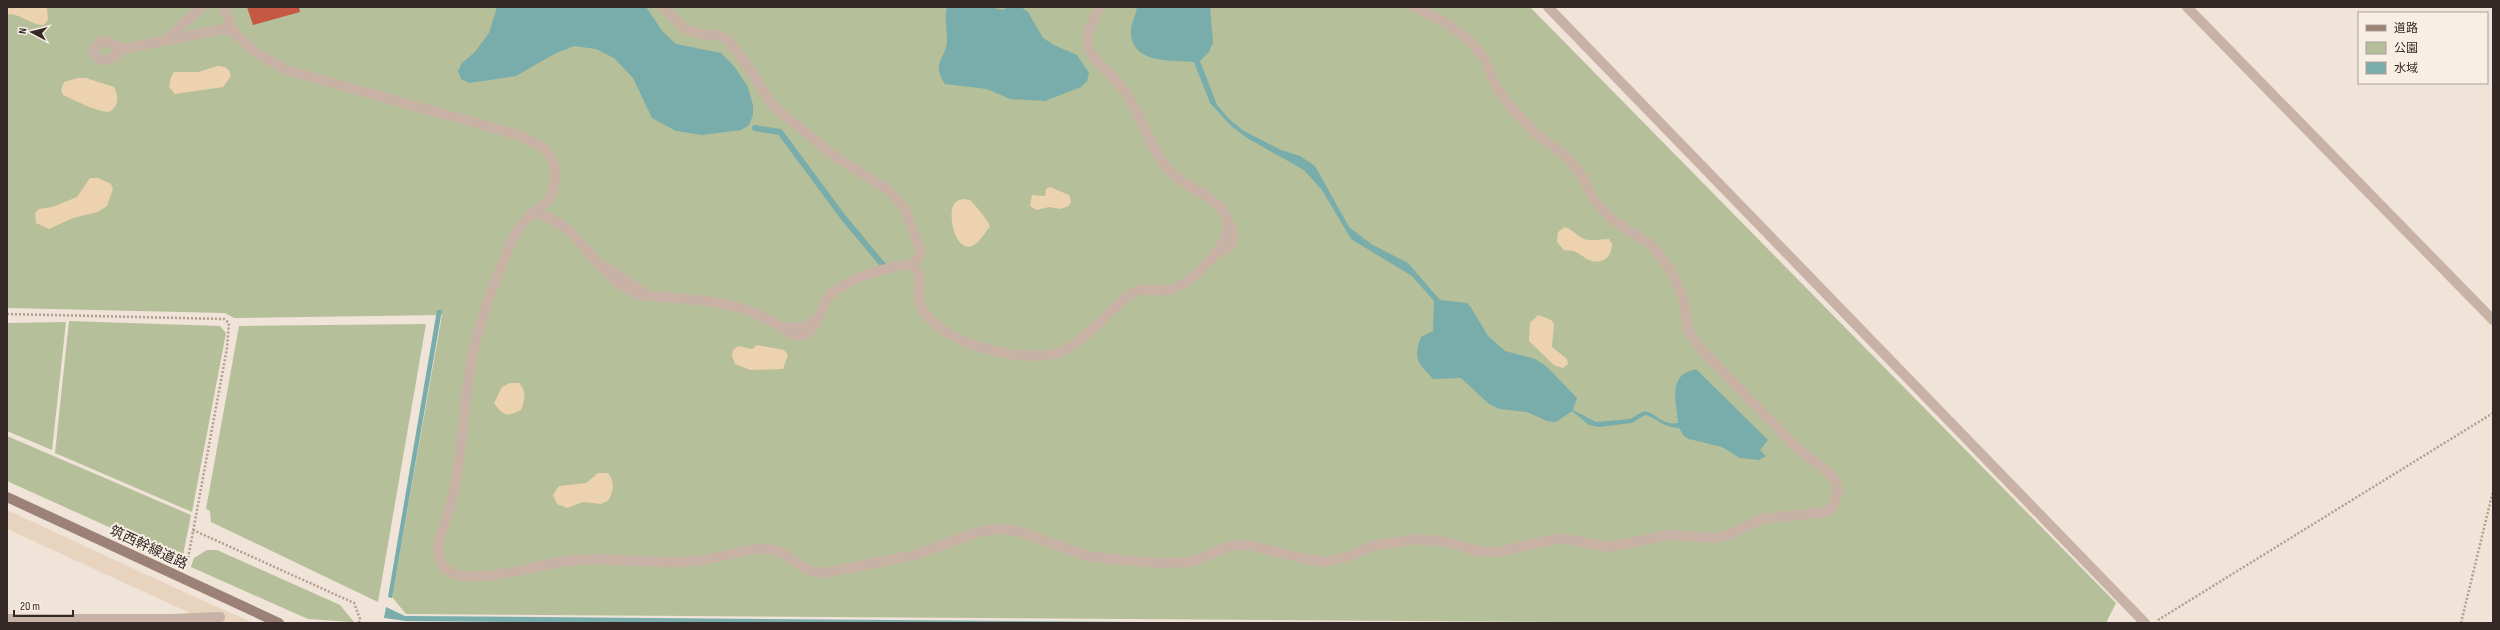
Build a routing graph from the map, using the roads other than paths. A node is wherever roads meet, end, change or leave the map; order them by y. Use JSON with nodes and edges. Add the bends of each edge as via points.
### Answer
{"nodes":[{"id":1,"x":202,"y":7,"type":"edge"},
{"id":2,"x":663,"y":7,"type":"edge"},
{"id":3,"x":1100,"y":7,"type":"edge"},
{"id":4,"x":1414,"y":7,"type":"edge"},
{"id":5,"x":1548,"y":7,"type":"edge"},
{"id":6,"x":2187,"y":7,"type":"edge"},
{"id":7,"x":224,"y":8,"type":"edge"},
{"id":8,"x":223,"y":28,"type":"junction"},
{"id":9,"x":235,"y":33,"type":"junction"},
{"id":10,"x":165,"y":40,"type":"junction"},
{"id":11,"x":122,"y":49,"type":"dead end"},
{"id":12,"x":550,"y":199,"type":"junction"},
{"id":13,"x":535,"y":213,"type":"junction"},
{"id":14,"x":553,"y":218,"type":"junction"},
{"id":15,"x":921,"y":252,"type":"junction"},
{"id":16,"x":913,"y":265,"type":"junction"},
{"id":17,"x":920,"y":275,"type":"junction"},
{"id":18,"x":2493,"y":320,"type":"edge"},
{"id":19,"x":7,"y":497,"type":"edge"},
{"id":20,"x":220,"y":617,"type":"dead end"},
{"id":21,"x":7,"y":619,"type":"edge"},
{"id":22,"x":279,"y":623,"type":"edge"},
{"id":23,"x":2145,"y":623,"type":"edge"}],
"edges":[{"from":1,"to":10,"type":"street"},
{"from":2,"to":15,"type":"street","via":[[685,28],[721,36],[729,41],[772,105],[833,155],[887,189],[905,209]]},
{"from":3,"to":17,"type":"street","via":[[1087,32],[1086,43],[1090,52],[1128,96],[1159,157],[1171,173],[1218,206],[1227,220],[1225,242],[1184,284],[1169,290],[1142,290],[1132,293],[1091,331],[1061,352],[1039,355],[1013,354],[976,346],[947,332],[926,314],[919,300]]},
{"from":4,"to":13,"type":"street","via":[[1443,21],[1470,41],[1485,60],[1496,86],[1508,104],[1536,134],[1566,156],[1582,176],[1595,202],[1614,221],[1654,246],[1671,271],[1684,300],[1688,330],[1699,347],[1798,450],[1829,473],[1836,483],[1838,492],[1832,508],[1824,512],[1761,519],[1728,536],[1713,538],[1670,535],[1609,547],[1560,538],[1498,552],[1421,539],[1375,545],[1347,557],[1326,562],[1249,545],[1230,546],[1192,562],[1120,560],[1087,556],[1008,528],[978,532],[915,555],[824,573],[810,571],[783,553],[770,549],[695,562],[610,558],[567,561],[486,576],[452,574],[443,566],[438,555],[438,544],[452,501],[468,380],[479,329],[518,228],[529,214]]},
{"from":5,"to":23,"type":"street"},
{"from":6,"to":18,"type":"street"},
{"from":7,"to":8,"type":"street"},
{"from":7,"to":9,"type":"street"},
{"from":8,"to":9,"type":"street"},
{"from":8,"to":10,"type":"street"},
{"from":9,"to":12,"type":"street","via":[[254,51],[286,70],[515,134],[538,144],[548,151],[554,161],[556,176]]},
{"from":10,"to":11,"type":"street"},
{"from":12,"to":13,"type":"street"},
{"from":12,"to":14,"type":"street"},
{"from":13,"to":14,"type":"street"},
{"from":14,"to":16,"type":"street","via":[[577,237],[621,287],[640,295],[732,304],[752,310],[792,335],[808,335],[831,294],[848,283],[887,269]]},
{"from":15,"to":16,"type":"street"},
{"from":15,"to":17,"type":"street"},
{"from":16,"to":17,"type":"street"},
{"from":19,"to":22,"type":"street","name":"筑西幹線道路"},
{"from":20,"to":21,"type":"street"}]}
